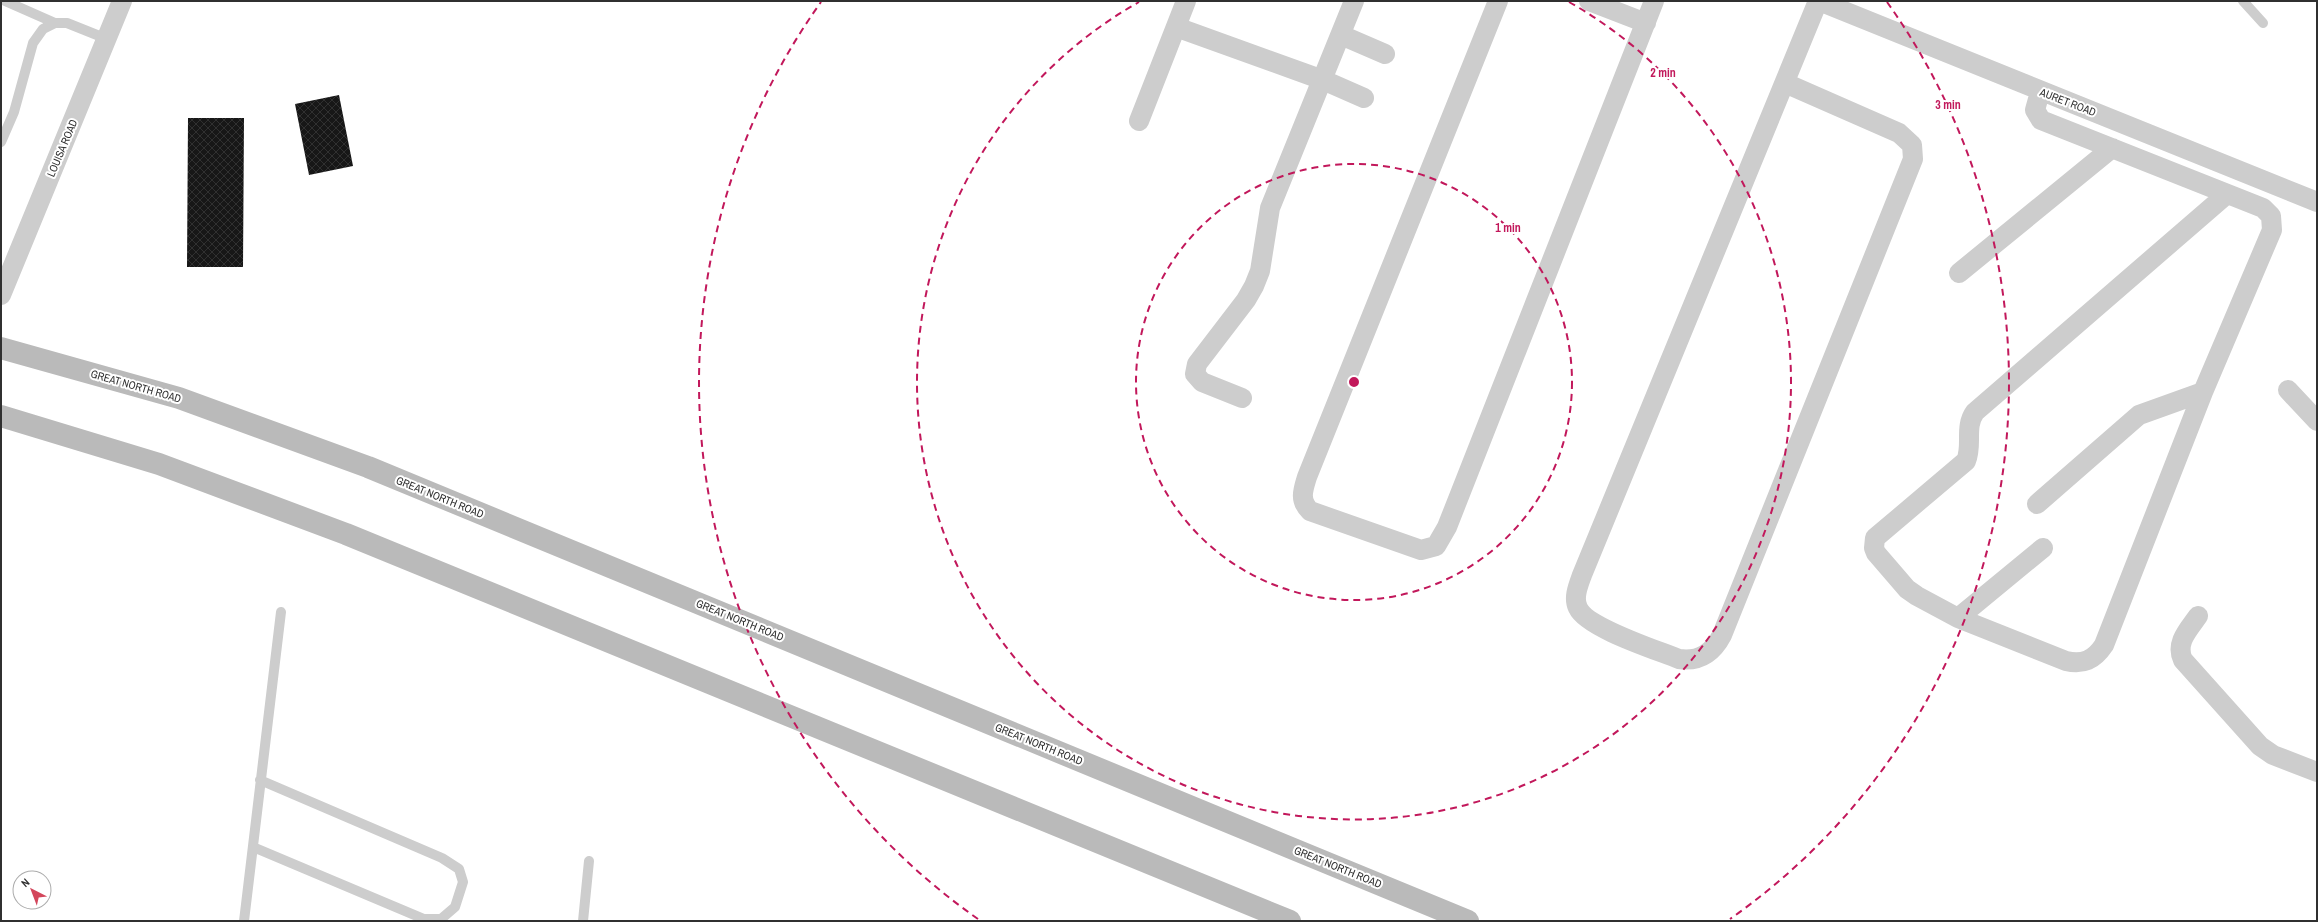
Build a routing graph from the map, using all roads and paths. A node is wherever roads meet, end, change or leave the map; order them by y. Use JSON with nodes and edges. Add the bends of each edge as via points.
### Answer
{"nodes":[{"id":1,"x":5,"y":1,"type":"edge"},
{"id":2,"x":122,"y":1,"type":"edge"},
{"id":3,"x":1186,"y":1,"type":"edge"},
{"id":4,"x":1353,"y":1,"type":"edge"},
{"id":5,"x":1498,"y":1,"type":"edge"},
{"id":6,"x":1589,"y":1,"type":"edge"},
{"id":7,"x":1654,"y":1,"type":"edge"},
{"id":8,"x":1819,"y":1,"type":"edge"},
{"id":9,"x":2243,"y":1,"type":"edge"},
{"id":10,"x":55,"y":23,"type":"junction"},
{"id":11,"x":1646,"y":23,"type":"junction"},
{"id":12,"x":2263,"y":23,"type":"dead end"},
{"id":13,"x":1176,"y":27,"type":"junction"},
{"id":14,"x":1341,"y":35,"type":"junction"},
{"id":15,"x":107,"y":39,"type":"junction"},
{"id":16,"x":1385,"y":54,"type":"dead end"},
{"id":17,"x":1323,"y":80,"type":"junction"},
{"id":18,"x":1784,"y":83,"type":"junction"},
{"id":19,"x":2040,"y":92,"type":"junction"},
{"id":20,"x":1364,"y":98,"type":"dead end"},
{"id":21,"x":1139,"y":121,"type":"dead end"},
{"id":22,"x":1,"y":142,"type":"edge"},
{"id":23,"x":2112,"y":148,"type":"junction"},
{"id":24,"x":2227,"y":194,"type":"junction"},
{"id":25,"x":2317,"y":202,"type":"edge"},
{"id":26,"x":1959,"y":273,"type":"dead end"},
{"id":27,"x":1,"y":295,"type":"edge"},
{"id":28,"x":1,"y":348,"type":"edge"},
{"id":29,"x":2288,"y":390,"type":"dead end"},
{"id":30,"x":2203,"y":392,"type":"junction"},
{"id":31,"x":1242,"y":398,"type":"dead end"},
{"id":32,"x":1,"y":416,"type":"edge"},
{"id":33,"x":2317,"y":421,"type":"edge"},
{"id":34,"x":2037,"y":504,"type":"dead end"},
{"id":35,"x":2043,"y":548,"type":"dead end"},
{"id":36,"x":281,"y":612,"type":"dead end"},
{"id":37,"x":2198,"y":616,"type":"dead end"},
{"id":38,"x":1958,"y":618,"type":"junction"},
{"id":39,"x":2317,"y":772,"type":"edge"},
{"id":40,"x":260,"y":780,"type":"junction"},
{"id":41,"x":253,"y":847,"type":"junction"},
{"id":42,"x":589,"y":861,"type":"dead end"},
{"id":43,"x":244,"y":921,"type":"edge"},
{"id":44,"x":583,"y":921,"type":"edge"},
{"id":45,"x":1290,"y":921,"type":"edge"},
{"id":46,"x":1468,"y":921,"type":"edge"}],
"edges":[{"from":1,"to":10,"type":"lane"},
{"from":2,"to":15,"type":"street","name":"LOUISA ROAD"},
{"from":3,"to":13,"type":"street"},
{"from":4,"to":14,"type":"street"},
{"from":5,"to":11,"type":"street","via":[[1307,476],[1302,495],[1305,506],[1310,511],[1421,550],[1436,546],[1447,526]]},
{"from":6,"to":11,"type":"street"},
{"from":7,"to":11,"type":"street"},
{"from":8,"to":18,"type":"street"},
{"from":8,"to":19,"type":"street","name":"AURET ROAD"},
{"from":9,"to":12,"type":"lane"},
{"from":10,"to":15,"type":"lane","via":[[67,23]]},
{"from":10,"to":22,"type":"lane","via":[[43,29],[34,43],[14,112]]},
{"from":13,"to":17,"type":"street"},
{"from":13,"to":21,"type":"street"},
{"from":14,"to":16,"type":"street"},
{"from":14,"to":17,"type":"street"},
{"from":15,"to":27,"type":"street","name":"LOUISA ROAD"},
{"from":17,"to":20,"type":"street"},
{"from":17,"to":31,"type":"street","via":[[1270,208],[1260,271],[1254,286],[1197,364],[1195,374],[1202,382]]},
{"from":18,"to":18,"type":"street","via":[[1582,575],[1576,596],[1578,609],[1593,625],[1679,659],[1690,660],[1703,656],[1714,648],[1722,635],[1913,159],[1912,146],[1899,133]]},
{"from":19,"to":23,"type":"street","via":[[2035,110],[2041,120]]},
{"from":19,"to":25,"type":"street","name":"AURET ROAD"},
{"from":23,"to":24,"type":"street"},
{"from":23,"to":26,"type":"street"},
{"from":24,"to":30,"type":"street","via":[[2267,211],[2273,225]]},
{"from":24,"to":38,"type":"street","via":[[1975,412],[1969,421],[1969,453],[1966,461],[1875,538],[1876,553],[1907,589]]},
{"from":28,"to":46,"type":"main road","name":"GREAT NORTH ROAD","via":[[179,398],[368,468]]},
{"from":29,"to":33,"type":"street"},
{"from":30,"to":34,"type":"street","via":[[2138,415]]},
{"from":30,"to":38,"type":"street","via":[[2104,645],[2097,655],[2084,662],[2066,661]]},
{"from":32,"to":45,"type":"main road","via":[[159,464],[346,534]]},
{"from":35,"to":38,"type":"street"},
{"from":36,"to":40,"type":"lane"},
{"from":37,"to":39,"type":"street","via":[[2181,641],[2180,654],[2183,660],[2260,746],[2273,755]]},
{"from":40,"to":41,"type":"lane"},
{"from":40,"to":41,"type":"lane","via":[[442,858],[459,869],[463,882],[455,907],[441,919],[424,919]]},
{"from":41,"to":43,"type":"lane"},
{"from":42,"to":44,"type":"lane"}]}
